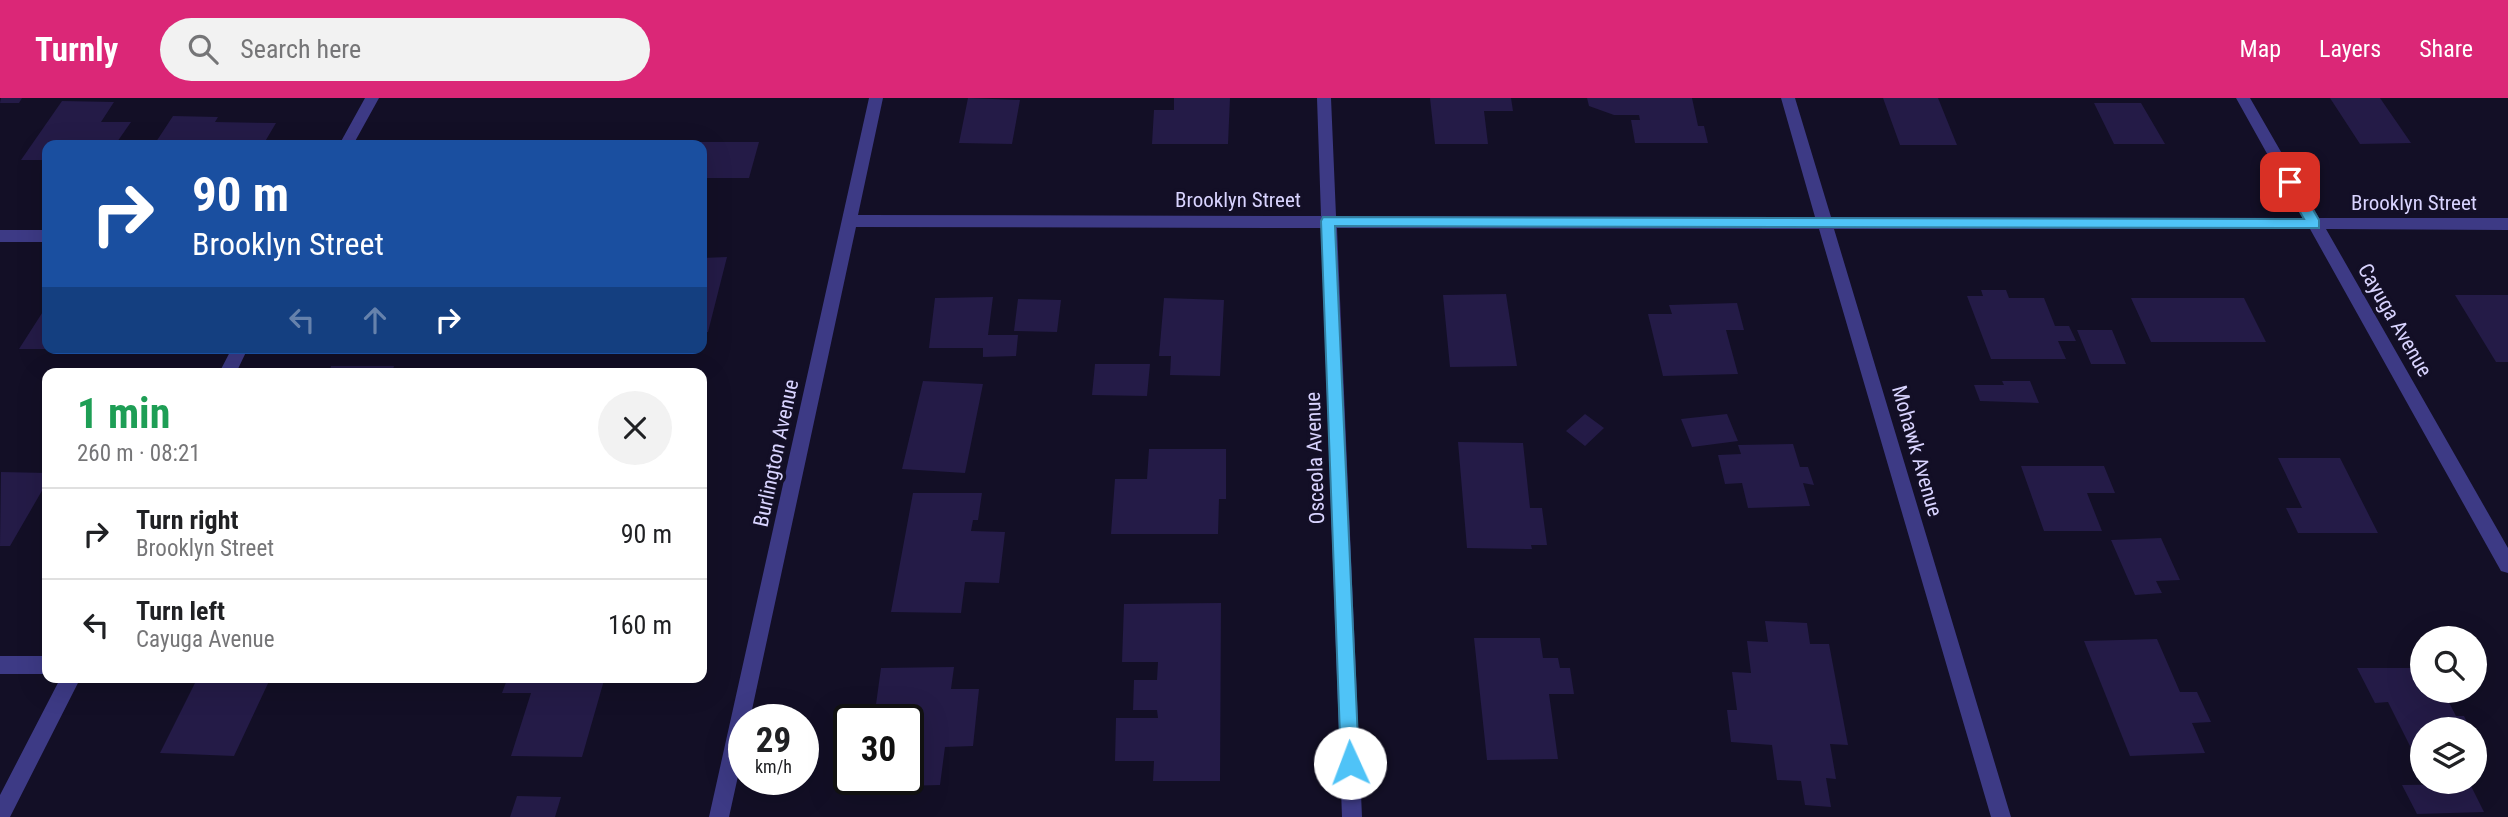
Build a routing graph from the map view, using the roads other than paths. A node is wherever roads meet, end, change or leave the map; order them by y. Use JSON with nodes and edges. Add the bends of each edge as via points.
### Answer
{"nodes":[{"id":1,"x":372,"y":98,"type":"edge"},
{"id":2,"x":876,"y":98,"type":"edge"},
{"id":3,"x":1324,"y":98,"type":"edge"},
{"id":4,"x":1787,"y":98,"type":"edge"},
{"id":5,"x":2243,"y":98,"type":"edge"},
{"id":6,"x":349,"y":140,"type":"edge"},
{"id":7,"x":850,"y":221,"type":"junction"},
{"id":8,"x":1328,"y":221,"type":"junction"},
{"id":9,"x":1826,"y":221,"type":"junction"},
{"id":10,"x":2314,"y":224,"type":"junction"},
{"id":11,"x":2508,"y":224,"type":"edge"},
{"id":12,"x":0,"y":236,"type":"edge"},
{"id":13,"x":42,"y":236,"type":"edge"},
{"id":14,"x":2508,"y":565,"type":"edge"},
{"id":15,"x":0,"y":665,"type":"edge"},
{"id":16,"x":42,"y":665,"type":"edge"},
{"id":17,"x":68,"y":683,"type":"edge"},
{"id":18,"x":0,"y":816,"type":"edge"},
{"id":19,"x":719,"y":817,"type":"edge"},
{"id":20,"x":1352,"y":817,"type":"edge"},
{"id":21,"x":2001,"y":817,"type":"edge"}],
"edges":[{"from":1,"to":6,"type":"street"},
{"from":2,"to":7,"type":"street","name":"Burlington Avenue"},
{"from":3,"to":8,"type":"street","name":"Osceola Avenue"},
{"from":4,"to":9,"type":"street","name":"Mohawk Avenue"},
{"from":5,"to":10,"type":"street","name":"Cayuga Avenue"},
{"from":7,"to":8,"type":"street","name":"Brooklyn Street"},
{"from":7,"to":19,"type":"street","name":"Burlington Avenue"},
{"from":8,"to":9,"type":"street","name":"Brooklyn Street"},
{"from":8,"to":20,"type":"street","name":"Osceola Avenue"},
{"from":9,"to":10,"type":"street","name":"Brooklyn Street"},
{"from":9,"to":21,"type":"street","name":"Mohawk Avenue"},
{"from":10,"to":11,"type":"street","name":"Brooklyn Street"},
{"from":10,"to":14,"type":"street","name":"Cayuga Avenue"},
{"from":12,"to":13,"type":"street"},
{"from":15,"to":16,"type":"street"},
{"from":17,"to":18,"type":"street"}]}
